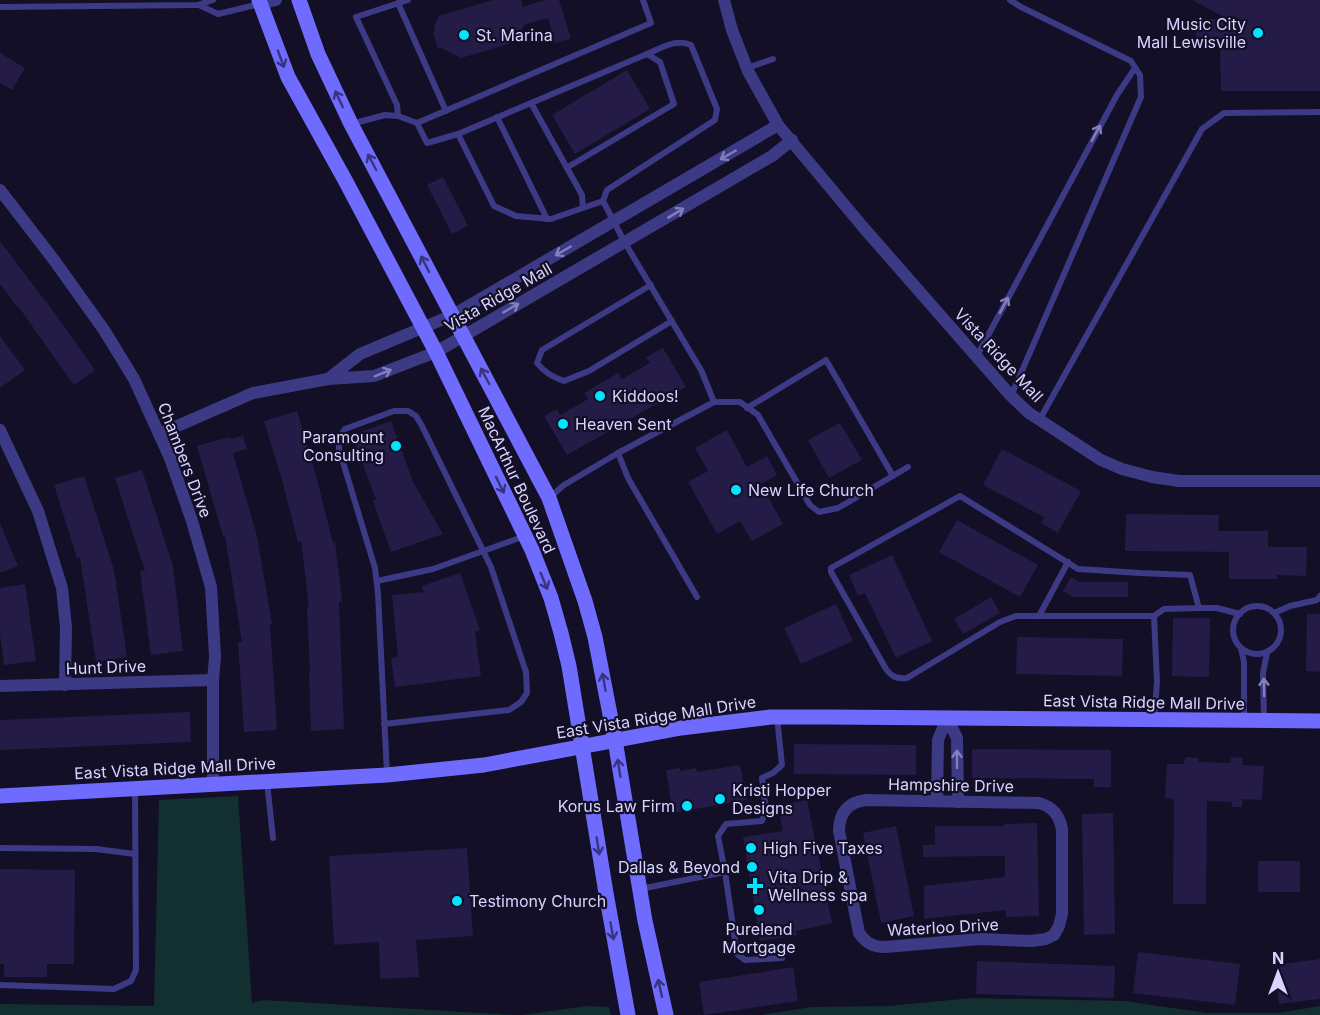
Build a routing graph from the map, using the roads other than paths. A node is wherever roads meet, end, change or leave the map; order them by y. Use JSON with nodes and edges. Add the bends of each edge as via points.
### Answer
{"nodes":[{"id":1,"x":213,"y":0,"type":"edge"},
{"id":2,"x":276,"y":0,"type":"edge"},
{"id":3,"x":299,"y":0,"type":"edge"},
{"id":4,"x":408,"y":0,"type":"edge"},
{"id":5,"x":643,"y":0,"type":"edge"},
{"id":6,"x":724,"y":0,"type":"edge"},
{"id":7,"x":1010,"y":0,"type":"edge"},
{"id":8,"x":260,"y":2,"type":"edge"},
{"id":9,"x":101,"y":3,"type":"edge"},
{"id":10,"x":198,"y":3,"type":"edge"},
{"id":11,"x":398,"y":3,"type":"junction"},
{"id":12,"x":0,"y":7,"type":"edge"},
{"id":13,"x":647,"y":54,"type":"junction"},
{"id":14,"x":773,"y":59,"type":"dead end"},
{"id":15,"x":747,"y":68,"type":"junction"},
{"id":16,"x":1135,"y":68,"type":"junction"},
{"id":17,"x":531,"y":103,"type":"junction"},
{"id":18,"x":446,"y":111,"type":"junction"},
{"id":19,"x":1320,"y":112,"type":"edge"},
{"id":20,"x":398,"y":116,"type":"junction"},
{"id":21,"x":497,"y":117,"type":"junction"},
{"id":22,"x":417,"y":123,"type":"junction"},
{"id":23,"x":351,"y":124,"type":"junction"},
{"id":24,"x":778,"y":124,"type":"junction"},
{"id":25,"x":458,"y":134,"type":"junction"},
{"id":26,"x":792,"y":140,"type":"junction"},
{"id":27,"x":568,"y":167,"type":"junction"},
{"id":28,"x":0,"y":190,"type":"edge"},
{"id":29,"x":603,"y":201,"type":"junction"},
{"id":30,"x":583,"y":207,"type":"junction"},
{"id":31,"x":547,"y":219,"type":"junction"},
{"id":32,"x":614,"y":221,"type":"junction"},
{"id":33,"x":625,"y":243,"type":"junction"},
{"id":34,"x":651,"y":285,"type":"junction"},
{"id":35,"x":453,"y":315,"type":"junction"},
{"id":36,"x":672,"y":321,"type":"junction"},
{"id":37,"x":423,"y":328,"type":"junction"},
{"id":38,"x":463,"y":335,"type":"junction"},
{"id":39,"x":436,"y":352,"type":"junction"},
{"id":40,"x":977,"y":357,"type":"junction"},
{"id":41,"x":328,"y":379,"type":"junction"},
{"id":42,"x":1011,"y":396,"type":"junction"},
{"id":43,"x":714,"y":402,"type":"junction"},
{"id":44,"x":747,"y":408,"type":"junction"},
{"id":45,"x":1040,"y":420,"type":"junction"},
{"id":46,"x":0,"y":430,"type":"edge"},
{"id":47,"x":159,"y":434,"type":"junction"},
{"id":48,"x":618,"y":453,"type":"junction"},
{"id":49,"x":908,"y":467,"type":"dead end"},
{"id":50,"x":893,"y":476,"type":"junction"},
{"id":51,"x":1320,"y":481,"type":"edge"},
{"id":52,"x":549,"y":498,"type":"junction"},
{"id":53,"x":525,"y":536,"type":"junction"},
{"id":54,"x":483,"y":551,"type":"junction"},
{"id":55,"x":1068,"y":562,"type":"junction"},
{"id":56,"x":377,"y":581,"type":"junction"},
{"id":57,"x":697,"y":597,"type":"dead end"},
{"id":58,"x":1319,"y":599,"type":"edge"},
{"id":59,"x":1199,"y":608,"type":"junction"},
{"id":60,"x":1274,"y":613,"type":"junction"},
{"id":61,"x":1240,"y":614,"type":"junction"},
{"id":62,"x":1039,"y":616,"type":"junction"},
{"id":63,"x":1154,"y":616,"type":"junction"},
{"id":64,"x":1240,"y":648,"type":"junction"},
{"id":65,"x":1267,"y":652,"type":"junction"},
{"id":66,"x":213,"y":680,"type":"junction"},
{"id":67,"x":65,"y":685,"type":"junction"},
{"id":68,"x":0,"y":686,"type":"edge"},
{"id":69,"x":777,"y":717,"type":"junction"},
{"id":70,"x":947,"y":718,"type":"junction"},
{"id":71,"x":1154,"y":720,"type":"junction"},
{"id":72,"x":1244,"y":721,"type":"junction"},
{"id":73,"x":1264,"y":721,"type":"junction"},
{"id":74,"x":1320,"y":721,"type":"edge"},
{"id":75,"x":384,"y":724,"type":"junction"},
{"id":76,"x":615,"y":740,"type":"junction"},
{"id":77,"x":582,"y":746,"type":"junction"},
{"id":78,"x":387,"y":775,"type":"junction"},
{"id":79,"x":267,"y":782,"type":"junction"},
{"id":80,"x":213,"y":784,"type":"junction"},
{"id":81,"x":135,"y":789,"type":"junction"},
{"id":82,"x":0,"y":796,"type":"edge"},
{"id":83,"x":937,"y":801,"type":"junction"},
{"id":84,"x":957,"y":802,"type":"junction"},
{"id":85,"x":273,"y":838,"type":"dead end"},
{"id":86,"x":0,"y":848,"type":"edge"},
{"id":87,"x":135,"y":854,"type":"junction"},
{"id":88,"x":725,"y":872,"type":"junction"},
{"id":89,"x":640,"y":889,"type":"junction"},
{"id":90,"x":1054,"y":935,"type":"joint"},
{"id":91,"x":869,"y":944,"type":"joint"},
{"id":92,"x":782,"y":958,"type":"dead end"},
{"id":93,"x":0,"y":985,"type":"edge"},
{"id":94,"x":628,"y":1015,"type":"edge"},
{"id":95,"x":666,"y":1015,"type":"edge"}],
"edges":[{"from":1,"to":10,"type":"lane"},
{"from":2,"to":8,"type":"street"},
{"from":23,"to":3,"type":"main road","name":"MacArthur Boulevard","one_way":true,"via":[[318,54]]},
{"from":4,"to":11,"type":"lane"},
{"from":5,"to":18,"type":"lane","via":[[651,22]]},
{"from":6,"to":15,"type":"street","name":"Vista Ridge Mall"},
{"from":7,"to":16,"type":"lane","via":[[1131,62]]},
{"from":8,"to":10,"type":"lane","via":[[218,14]]},
{"from":8,"to":37,"type":"main road","name":"MacArthur Boulevard","one_way":true,"via":[[288,77]]},
{"from":9,"to":10,"type":"lane"},
{"from":9,"to":12,"type":"lane"},
{"from":11,"to":18,"type":"lane"},
{"from":11,"to":20,"type":"lane","via":[[356,17],[397,105]]},
{"from":13,"to":17,"type":"lane"},
{"from":13,"to":27,"type":"lane","via":[[660,62],[674,104]]},
{"from":13,"to":29,"type":"lane","via":[[676,42],[691,45],[717,115],[715,120],[607,190]]},
{"from":14,"to":15,"type":"lane"},
{"from":15,"to":24,"type":"street","name":"Vista Ridge Mall"},
{"from":40,"to":16,"type":"lane","one_way":true},
{"from":16,"to":42,"type":"lane","via":[[1140,75],[1141,97]]},
{"from":17,"to":21,"type":"lane"},
{"from":17,"to":27,"type":"lane"},
{"from":18,"to":22,"type":"lane"},
{"from":19,"to":45,"type":"lane","via":[[1224,113],[1202,129]]},
{"from":20,"to":22,"type":"lane"},
{"from":20,"to":23,"type":"lane","via":[[385,115]]},
{"from":21,"to":25,"type":"lane"},
{"from":21,"to":31,"type":"lane"},
{"from":22,"to":25,"type":"lane","via":[[427,143]]},
{"from":35,"to":23,"type":"main road","name":"MacArthur Boulevard","one_way":true},
{"from":24,"to":26,"type":"street","name":"Vista Ridge Mall"},
{"from":24,"to":32,"type":"street","name":"Vista Ridge Mall","one_way":true},
{"from":25,"to":31,"type":"lane","via":[[494,206],[516,216]]},
{"from":33,"to":26,"type":"street","name":"Vista Ridge Mall","one_way":true,"via":[[772,156]]},
{"from":26,"to":40,"type":"street","name":"Vista Ridge Mall"},
{"from":27,"to":30,"type":"lane","via":[[582,195]]},
{"from":28,"to":47,"type":"street","name":"Chambers Drive","via":[[104,330],[134,378]]},
{"from":29,"to":30,"type":"lane"},
{"from":29,"to":32,"type":"lane"},
{"from":30,"to":31,"type":"lane"},
{"from":32,"to":33,"type":"lane"},
{"from":32,"to":35,"type":"street","name":"Vista Ridge Mall","one_way":true},
{"from":33,"to":34,"type":"lane"},
{"from":38,"to":33,"type":"street","name":"Vista Ridge Mall","one_way":true},
{"from":34,"to":36,"type":"lane"},
{"from":34,"to":36,"type":"lane","via":[[542,350],[537,363],[564,381],[589,371]]},
{"from":35,"to":37,"type":"street","name":"Vista Ridge Mall"},
{"from":35,"to":38,"type":"main road","name":"MacArthur Boulevard"},
{"from":36,"to":43,"type":"lane","via":[[701,370]]},
{"from":37,"to":39,"type":"main road","name":"MacArthur Boulevard"},
{"from":37,"to":41,"type":"street","name":"Vista Ridge Mall","via":[[360,354]]},
{"from":38,"to":39,"type":"street","name":"Vista Ridge Mall"},
{"from":52,"to":38,"type":"main road","name":"MacArthur Boulevard","one_way":true},
{"from":41,"to":39,"type":"street","name":"Vista Ridge Mall","one_way":true,"via":[[374,376]]},
{"from":39,"to":53,"type":"main road","name":"MacArthur Boulevard","one_way":true},
{"from":40,"to":42,"type":"street","name":"Vista Ridge Mall"},
{"from":41,"to":47,"type":"street","name":"Vista Ridge Mall","via":[[253,393]]},
{"from":42,"to":45,"type":"street","name":"Vista Ridge Mall"},
{"from":43,"to":44,"type":"lane","via":[[740,402]]},
{"from":43,"to":48,"type":"lane"},
{"from":44,"to":50,"type":"lane","via":[[758,415],[810,505],[819,512],[838,508]]},
{"from":44,"to":50,"type":"lane","via":[[826,360]]},
{"from":45,"to":51,"type":"street","name":"Vista Ridge Mall","via":[[1101,460],[1152,477],[1179,481]]},
{"from":46,"to":67,"type":"street","via":[[38,511],[62,588]]},
{"from":47,"to":66,"type":"street","name":"Chambers Drive","via":[[192,521],[210,587]]},
{"from":48,"to":52,"type":"lane"},
{"from":48,"to":57,"type":"lane","via":[[628,478]]},
{"from":49,"to":50,"type":"lane"},
{"from":76,"to":52,"type":"main road","name":"MacArthur Boulevard","one_way":true,"via":[[593,628]]},
{"from":53,"to":54,"type":"lane"},
{"from":53,"to":77,"type":"main road","name":"MacArthur Boulevard","one_way":true,"via":[[561,633]]},
{"from":54,"to":56,"type":"lane","via":[[433,569]]},
{"from":54,"to":56,"type":"lane","via":[[416,416],[408,411],[393,411],[345,429],[339,438]]},
{"from":54,"to":75,"type":"lane","via":[[526,672],[527,693],[509,710]]},
{"from":55,"to":59,"type":"lane","via":[[1078,568],[1190,575]]},
{"from":55,"to":62,"type":"lane"},
{"from":55,"to":62,"type":"lane","via":[[960,496],[831,568],[886,669],[899,679],[907,678],[1000,622],[1016,616]]},
{"from":56,"to":75,"type":"lane"},
{"from":58,"to":60,"type":"lane"},
{"from":59,"to":61,"type":"lane"},
{"from":59,"to":63,"type":"lane","via":[[1164,609]]},
{"from":60,"to":61,"type":"lane","via":[[1253,607]]},
{"from":60,"to":65,"type":"lane","via":[[1281,635]]},
{"from":61,"to":64,"type":"lane","via":[[1233,627]]},
{"from":62,"to":63,"type":"lane"},
{"from":63,"to":71,"type":"lane"},
{"from":64,"to":65,"type":"lane","via":[[1253,654]]},
{"from":64,"to":72,"type":"lane","via":[[1244,662]]},
{"from":73,"to":65,"type":"lane","one_way":true,"via":[[1263,673]]},
{"from":66,"to":67,"type":"street","name":"Hunt Drive"},
{"from":66,"to":80,"type":"street","name":"Chambers Drive"},
{"from":67,"to":68,"type":"street","name":"Hunt Drive"},
{"from":69,"to":70,"type":"main road","name":"East Vista Ridge Mall Drive"},
{"from":69,"to":76,"type":"main road","name":"East Vista Ridge Mall Drive"},
{"from":69,"to":88,"type":"lane","via":[[782,765],[762,778],[766,811],[762,821],[726,824],[718,836]]},
{"from":70,"to":71,"type":"main road","name":"East Vista Ridge Mall Drive"},
{"from":70,"to":83,"type":"street","via":[[938,740]]},
{"from":84,"to":70,"type":"street","one_way":true,"via":[[957,738]]},
{"from":71,"to":72,"type":"main road","name":"East Vista Ridge Mall Drive"},
{"from":72,"to":73,"type":"main road","name":"East Vista Ridge Mall Drive"},
{"from":73,"to":74,"type":"main road","name":"East Vista Ridge Mall Drive"},
{"from":75,"to":78,"type":"lane"},
{"from":76,"to":77,"type":"main road","name":"East Vista Ridge Mall Drive"},
{"from":89,"to":76,"type":"main road","name":"MacArthur Boulevard","one_way":true},
{"from":77,"to":78,"type":"main road","name":"East Vista Ridge Mall Drive","via":[[484,765]]},
{"from":77,"to":94,"type":"main road","name":"MacArthur Boulevard","one_way":true},
{"from":78,"to":79,"type":"main road","name":"East Vista Ridge Mall Drive"},
{"from":79,"to":80,"type":"main road","name":"East Vista Ridge Mall Drive"},
{"from":79,"to":85,"type":"lane"},
{"from":80,"to":81,"type":"main road","name":"East Vista Ridge Mall Drive"},
{"from":81,"to":82,"type":"main road","name":"East Vista Ridge Mall Drive"},
{"from":81,"to":87,"type":"lane"},
{"from":83,"to":84,"type":"street","name":"Hampshire Drive"},
{"from":83,"to":91,"type":"street","name":"Hampshire Drive","via":[[858,801],[841,816],[839,831],[859,933]]},
{"from":84,"to":90,"type":"street","name":"Hampshire Drive","via":[[1039,803],[1055,812],[1062,829],[1062,914]]},
{"from":86,"to":87,"type":"lane","via":[[96,849]]},
{"from":87,"to":93,"type":"lane","via":[[136,970],[131,981],[114,989]]},
{"from":88,"to":89,"type":"lane"},
{"from":88,"to":92,"type":"lane","via":[[737,954],[745,960]]},
{"from":95,"to":89,"type":"main road","name":"MacArthur Boulevard","one_way":true},
{"from":90,"to":91,"type":"street","name":"Waterloo Drive","via":[[1031,941],[980,939],[885,947]]}]}
